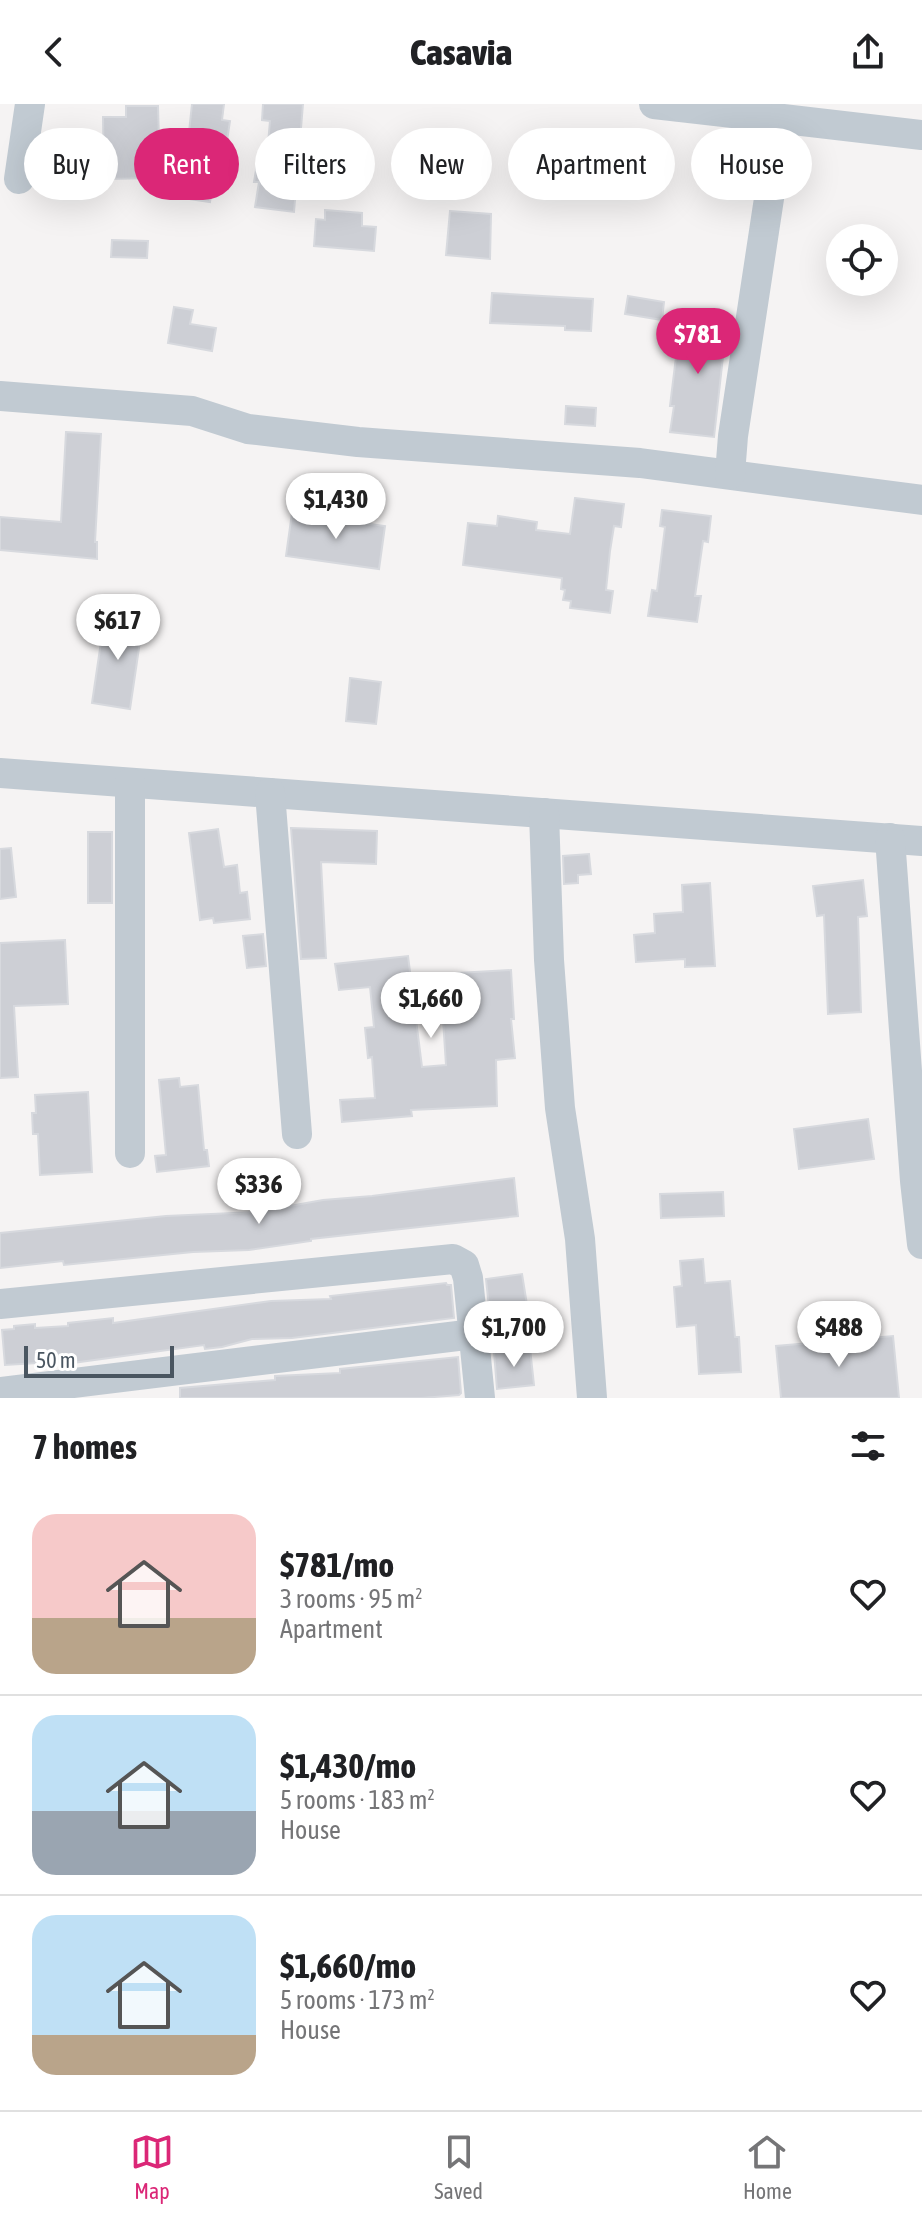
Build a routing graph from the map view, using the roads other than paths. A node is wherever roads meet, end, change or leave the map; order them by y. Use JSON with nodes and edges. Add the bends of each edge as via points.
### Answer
{"nodes":[{"id":1,"x":30,"y":104,"type":"edge"},
{"id":2,"x":654,"y":104,"type":"edge"},
{"id":3,"x":756,"y":110,"type":"edge"},
{"id":4,"x":807,"y":122,"type":"junction"},
{"id":5,"x":802,"y":128,"type":"edge"},
{"id":6,"x":922,"y":135,"type":"edge"},
{"id":7,"x":19,"y":179,"type":"dead end"},
{"id":8,"x":769,"y":200,"type":"edge"},
{"id":9,"x":0,"y":396,"type":"edge"},
{"id":10,"x":730,"y":474,"type":"junction"},
{"id":11,"x":922,"y":500,"type":"edge"},
{"id":12,"x":0,"y":773,"type":"edge"},
{"id":13,"x":130,"y":783,"type":"junction"},
{"id":14,"x":270,"y":793,"type":"junction"},
{"id":15,"x":544,"y":813,"type":"junction"},
{"id":16,"x":890,"y":838,"type":"junction"},
{"id":17,"x":922,"y":841,"type":"edge"},
{"id":18,"x":297,"y":1134,"type":"dead end"},
{"id":19,"x":130,"y":1153,"type":"dead end"},
{"id":20,"x":922,"y":1244,"type":"edge"},
{"id":21,"x":0,"y":1304,"type":"edge"},
{"id":22,"x":474,"y":1334,"type":"junction"},
{"id":23,"x":0,"y":1392,"type":"edge"},
{"id":24,"x":480,"y":1398,"type":"edge"},
{"id":25,"x":592,"y":1398,"type":"edge"}],
"edges":[{"from":1,"to":7,"type":"street"},
{"from":2,"to":3,"type":"street"},
{"from":3,"to":4,"type":"street"},
{"from":4,"to":5,"type":"street"},
{"from":4,"to":6,"type":"street"},
{"from":8,"to":10,"type":"street"},
{"from":9,"to":10,"type":"street","via":[[192,411],[248,429],[358,442]]},
{"from":10,"to":11,"type":"street"},
{"from":12,"to":13,"type":"street"},
{"from":13,"to":14,"type":"street"},
{"from":13,"to":19,"type":"street"},
{"from":14,"to":15,"type":"street"},
{"from":14,"to":18,"type":"street"},
{"from":15,"to":16,"type":"street"},
{"from":15,"to":25,"type":"street","via":[[560,1108],[580,1239]]},
{"from":16,"to":17,"type":"street"},
{"from":16,"to":20,"type":"street"},
{"from":21,"to":22,"type":"street","via":[[453,1259],[464,1265]]},
{"from":22,"to":23,"type":"street"},
{"from":22,"to":24,"type":"street"}]}
